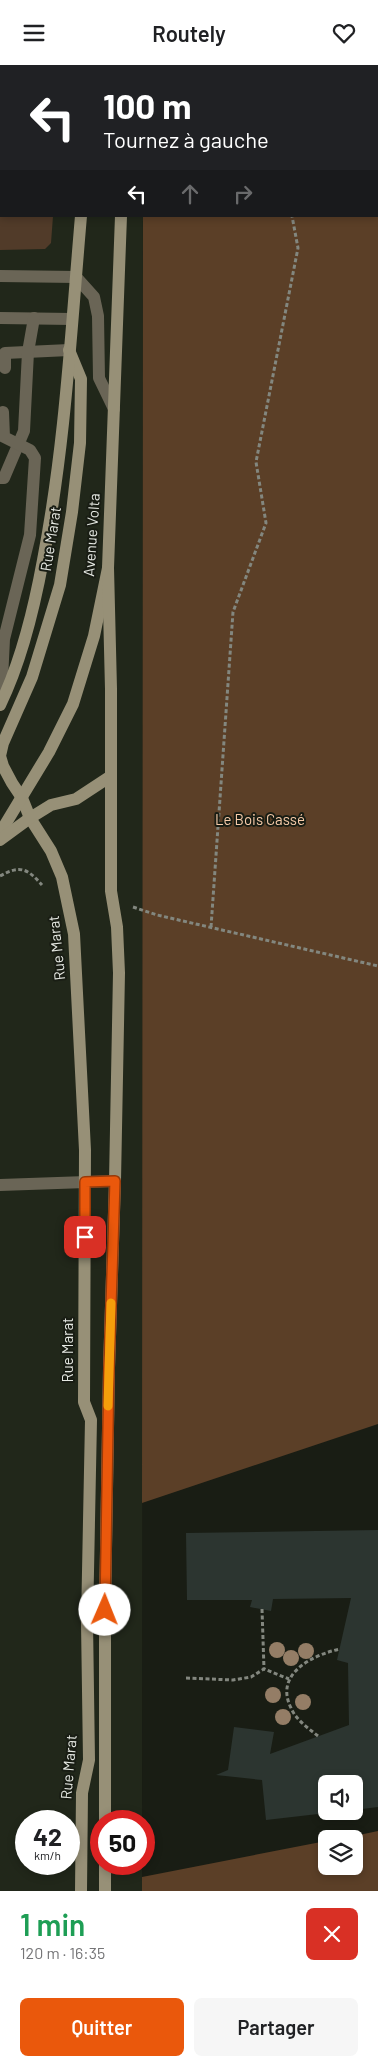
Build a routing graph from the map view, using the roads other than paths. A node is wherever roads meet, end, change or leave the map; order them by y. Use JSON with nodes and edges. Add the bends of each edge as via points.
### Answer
{"nodes":[{"id":1,"x":81,"y":217,"type":"edge"},
{"id":2,"x":121,"y":217,"type":"edge"},
{"id":3,"x":0,"y":276,"type":"edge"},
{"id":4,"x":76,"y":277,"type":"junction"},
{"id":5,"x":0,"y":318,"type":"edge"},
{"id":6,"x":34,"y":318,"type":"junction"},
{"id":7,"x":72,"y":319,"type":"junction"},
{"id":8,"x":69,"y":350,"type":"junction"},
{"id":9,"x":28,"y":352,"type":"junction"},
{"id":10,"x":2,"y":353,"type":"edge"},
{"id":11,"x":5,"y":368,"type":"dead end"},
{"id":12,"x":114,"y":409,"type":"junction"},
{"id":13,"x":3,"y":412,"type":"dead end"},
{"id":14,"x":2,"y":436,"type":"edge"},
{"id":15,"x":19,"y":446,"type":"junction"},
{"id":16,"x":0,"y":478,"type":"edge"},
{"id":17,"x":108,"y":568,"type":"junction"},
{"id":18,"x":1,"y":704,"type":"edge"},
{"id":19,"x":111,"y":776,"type":"junction"},
{"id":20,"x":22,"y":798,"type":"junction"},
{"id":21,"x":30,"y":818,"type":"junction"},
{"id":22,"x":0,"y":833,"type":"edge"},
{"id":23,"x":0,"y":840,"type":"edge"},
{"id":24,"x":115,"y":1181,"type":"junction"},
{"id":25,"x":85,"y":1182,"type":"junction"},
{"id":26,"x":0,"y":1185,"type":"edge"},
{"id":27,"x":105,"y":1810,"type":"edge"},
{"id":28,"x":105,"y":1875,"type":"edge"},
{"id":29,"x":81,"y":1891,"type":"edge"},
{"id":30,"x":105,"y":1891,"type":"edge"}],
"edges":[{"from":1,"to":4,"type":"main road"},
{"from":2,"to":12,"type":"main road","name":"Avenue Volta"},
{"from":3,"to":4,"type":"street"},
{"from":4,"to":7,"type":"main road"},
{"from":4,"to":12,"type":"street","via":[[94,297],[98,316],[99,379]]},
{"from":5,"to":6,"type":"street"},
{"from":6,"to":7,"type":"street"},
{"from":6,"to":9,"type":"street"},
{"from":7,"to":8,"type":"main road"},
{"from":8,"to":9,"type":"street"},
{"from":8,"to":18,"type":"main road","via":[[52,513],[27,634]]},
{"from":8,"to":20,"type":"main road","name":"Rue Marat","via":[[81,379],[80,443],[60,585],[32,677],[0,755],[7,775]]},
{"from":9,"to":10,"type":"street"},
{"from":9,"to":15,"type":"street","via":[[24,431]]},
{"from":10,"to":11,"type":"street"},
{"from":12,"to":17,"type":"main road","name":"Avenue Volta"},
{"from":13,"to":14,"type":"street"},
{"from":14,"to":15,"type":"street"},
{"from":15,"to":16,"type":"street","via":[[4,478]]},
{"from":15,"to":18,"type":"street","via":[[30,450],[35,458],[35,467],[30,535],[4,639]]},
{"from":17,"to":19,"type":"main road"},
{"from":17,"to":20,"type":"main road","name":"Avenue Volta","via":[[94,636],[73,704]]},
{"from":19,"to":21,"type":"main road","via":[[76,799],[51,805]]},
{"from":19,"to":24,"type":"main road","via":[[111,891],[118,927],[119,973]]},
{"from":20,"to":21,"type":"main road","name":"Rue Marat"},
{"from":20,"to":22,"type":"main road","name":"Avenue Volta"},
{"from":21,"to":23,"type":"main road"},
{"from":21,"to":25,"type":"main road","name":"Rue Marat","via":[[51,851],[62,877],[74,933]]},
{"from":24,"to":25,"type":"street"},
{"from":24,"to":27,"type":"main road","via":[[109,1388]]},
{"from":25,"to":26,"type":"street"},
{"from":25,"to":29,"type":"main road","name":"Rue Marat","via":[[84,1402],[91,1420],[87,1622],[89,1760],[82,1793]]},
{"from":28,"to":30,"type":"main road"}]}
